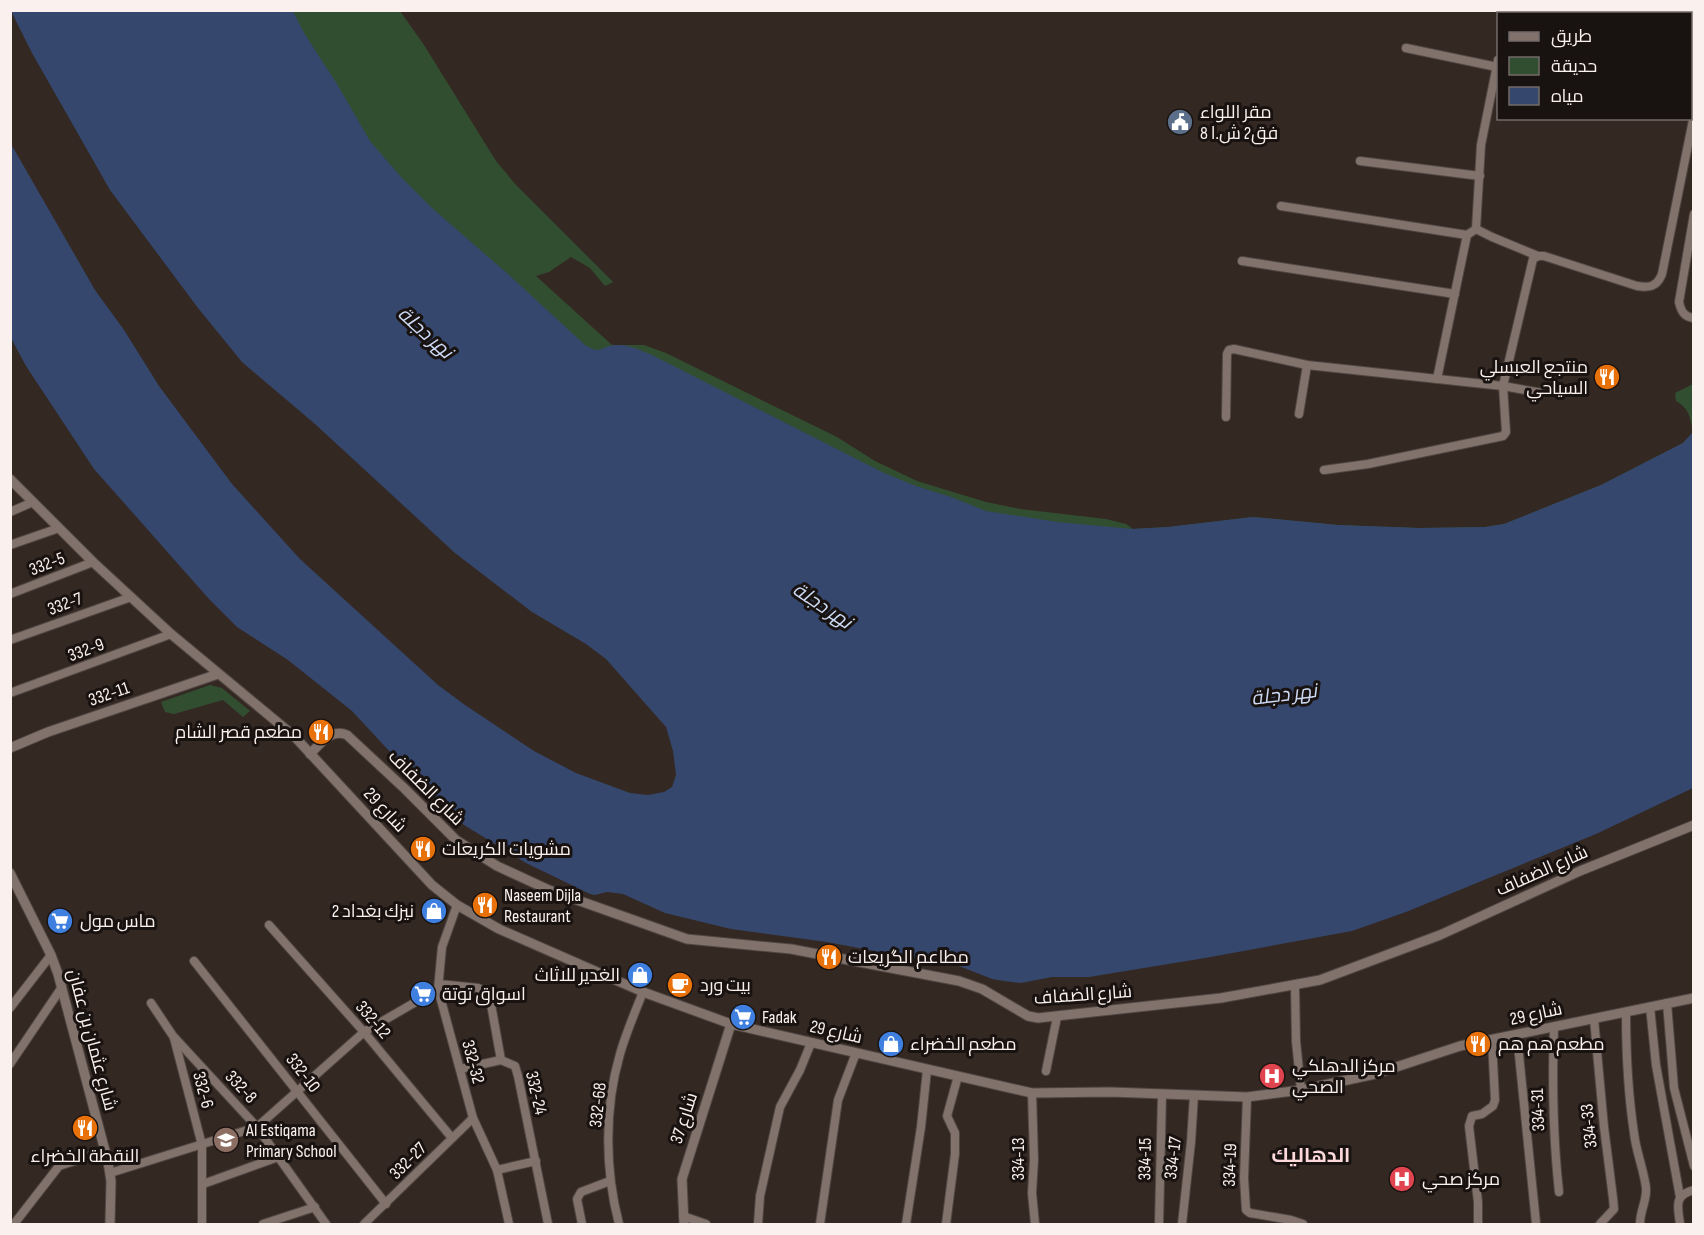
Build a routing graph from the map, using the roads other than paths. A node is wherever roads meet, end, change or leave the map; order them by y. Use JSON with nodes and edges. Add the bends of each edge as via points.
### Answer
{"nodes":[{"id":1,"x":1406,"y":48,"type":"dead end"},
{"id":2,"x":1497,"y":64,"type":"edge"},
{"id":3,"x":1497,"y":69,"type":"edge"},
{"id":4,"x":1694,"y":115,"type":"edge"},
{"id":5,"x":1360,"y":161,"type":"dead end"},
{"id":6,"x":1480,"y":176,"type":"junction"},
{"id":7,"x":1281,"y":206,"type":"dead end"},
{"id":8,"x":1694,"y":214,"type":"edge"},
{"id":9,"x":1476,"y":229,"type":"junction"},
{"id":10,"x":1467,"y":236,"type":"junction"},
{"id":11,"x":1538,"y":256,"type":"junction"},
{"id":12,"x":1242,"y":261,"type":"dead end"},
{"id":13,"x":1455,"y":294,"type":"junction"},
{"id":14,"x":1694,"y":318,"type":"edge"},
{"id":15,"x":1307,"y":365,"type":"junction"},
{"id":16,"x":1437,"y":379,"type":"junction"},
{"id":17,"x":1503,"y":386,"type":"junction"},
{"id":18,"x":1542,"y":393,"type":"dead end"},
{"id":19,"x":1299,"y":414,"type":"dead end"},
{"id":20,"x":1226,"y":417,"type":"dead end"},
{"id":21,"x":1324,"y":470,"type":"dead end"},
{"id":22,"x":10,"y":479,"type":"edge"},
{"id":23,"x":33,"y":502,"type":"junction"},
{"id":24,"x":10,"y":512,"type":"edge"},
{"id":25,"x":59,"y":528,"type":"junction"},
{"id":26,"x":10,"y":545,"type":"edge"},
{"id":27,"x":93,"y":562,"type":"junction"},
{"id":28,"x":10,"y":594,"type":"edge"},
{"id":29,"x":130,"y":597,"type":"junction"},
{"id":30,"x":171,"y":634,"type":"junction"},
{"id":31,"x":10,"y":640,"type":"edge"},
{"id":32,"x":218,"y":674,"type":"junction"},
{"id":33,"x":10,"y":693,"type":"edge"},
{"id":34,"x":11,"y":748,"type":"edge"},
{"id":35,"x":310,"y":754,"type":"junction"},
{"id":36,"x":1694,"y":825,"type":"edge"},
{"id":37,"x":10,"y":873,"type":"edge"},
{"id":38,"x":457,"y":904,"type":"junction"},
{"id":39,"x":270,"y":924,"type":"dead end"},
{"id":40,"x":51,"y":955,"type":"junction"},
{"id":41,"x":194,"y":961,"type":"dead end"},
{"id":42,"x":1295,"y":986,"type":"junction"},
{"id":43,"x":62,"y":987,"type":"junction"},
{"id":44,"x":438,"y":987,"type":"junction"},
{"id":45,"x":643,"y":992,"type":"junction"},
{"id":46,"x":1694,"y":998,"type":"edge"},
{"id":47,"x":151,"y":1003,"type":"dead end"},
{"id":48,"x":1667,"y":1003,"type":"junction"},
{"id":49,"x":1650,"y":1007,"type":"junction"},
{"id":50,"x":10,"y":1008,"type":"edge"},
{"id":51,"x":1626,"y":1012,"type":"junction"},
{"id":52,"x":1057,"y":1017,"type":"junction"},
{"id":53,"x":1594,"y":1019,"type":"junction"},
{"id":54,"x":731,"y":1024,"type":"junction"},
{"id":55,"x":1554,"y":1027,"type":"junction"},
{"id":56,"x":364,"y":1032,"type":"junction"},
{"id":57,"x":1517,"y":1035,"type":"junction"},
{"id":58,"x":173,"y":1036,"type":"junction"},
{"id":59,"x":1492,"y":1040,"type":"junction"},
{"id":60,"x":811,"y":1043,"type":"junction"},
{"id":61,"x":856,"y":1053,"type":"junction"},
{"id":62,"x":501,"y":1060,"type":"junction"},
{"id":63,"x":10,"y":1064,"type":"edge"},
{"id":64,"x":460,"y":1070,"type":"junction"},
{"id":65,"x":927,"y":1070,"type":"junction"},
{"id":66,"x":1046,"y":1071,"type":"dead end"},
{"id":67,"x":958,"y":1076,"type":"junction"},
{"id":68,"x":298,"y":1090,"type":"junction"},
{"id":69,"x":1301,"y":1090,"type":"junction"},
{"id":70,"x":1032,"y":1093,"type":"junction"},
{"id":71,"x":1162,"y":1094,"type":"junction"},
{"id":72,"x":1194,"y":1095,"type":"junction"},
{"id":73,"x":1247,"y":1097,"type":"junction"},
{"id":74,"x":472,"y":1118,"type":"junction"},
{"id":75,"x":257,"y":1127,"type":"junction"},
{"id":76,"x":452,"y":1138,"type":"junction"},
{"id":77,"x":202,"y":1145,"type":"junction"},
{"id":78,"x":105,"y":1151,"type":"junction"},
{"id":79,"x":278,"y":1157,"type":"junction"},
{"id":80,"x":536,"y":1161,"type":"junction"},
{"id":81,"x":1694,"y":1166,"type":"edge"},
{"id":82,"x":496,"y":1170,"type":"junction"},
{"id":83,"x":110,"y":1173,"type":"junction"},
{"id":84,"x":610,"y":1181,"type":"junction"},
{"id":85,"x":203,"y":1184,"type":"junction"},
{"id":86,"x":1694,"y":1190,"type":"edge"},
{"id":87,"x":1559,"y":1192,"type":"dead end"},
{"id":88,"x":1680,"y":1197,"type":"junction"},
{"id":89,"x":386,"y":1204,"type":"junction"},
{"id":90,"x":315,"y":1207,"type":"junction"},
{"id":91,"x":684,"y":1220,"type":"edge"},
{"id":92,"x":1536,"y":1223,"type":"dead end"},
{"id":93,"x":14,"y":1224,"type":"edge"},
{"id":94,"x":110,"y":1224,"type":"edge"},
{"id":95,"x":202,"y":1224,"type":"edge"},
{"id":96,"x":263,"y":1224,"type":"edge"},
{"id":97,"x":326,"y":1224,"type":"edge"},
{"id":98,"x":364,"y":1224,"type":"edge"},
{"id":99,"x":509,"y":1224,"type":"edge"},
{"id":100,"x":548,"y":1224,"type":"edge"},
{"id":101,"x":582,"y":1224,"type":"edge"},
{"id":102,"x":619,"y":1224,"type":"edge"},
{"id":103,"x":706,"y":1224,"type":"edge"},
{"id":104,"x":758,"y":1224,"type":"edge"},
{"id":105,"x":820,"y":1224,"type":"edge"},
{"id":106,"x":906,"y":1224,"type":"edge"},
{"id":107,"x":946,"y":1224,"type":"edge"},
{"id":108,"x":1035,"y":1224,"type":"edge"},
{"id":109,"x":1159,"y":1224,"type":"edge"},
{"id":110,"x":1182,"y":1224,"type":"edge"},
{"id":111,"x":1304,"y":1224,"type":"edge"},
{"id":112,"x":1478,"y":1224,"type":"edge"},
{"id":113,"x":1600,"y":1224,"type":"edge"},
{"id":114,"x":1640,"y":1224,"type":"edge"},
{"id":115,"x":1680,"y":1224,"type":"edge"}],
"edges":[{"from":1,"to":2,"type":"street"},
{"from":3,"to":6,"type":"street","via":[[1481,144]]},
{"from":4,"to":11,"type":"street","via":[[1662,274],[1655,284],[1636,286]]},
{"from":5,"to":6,"type":"street"},
{"from":6,"to":9,"type":"street"},
{"from":7,"to":10,"type":"street"},
{"from":8,"to":14,"type":"street","via":[[1679,302],[1681,311]]},
{"from":9,"to":10,"type":"street"},
{"from":9,"to":11,"type":"street"},
{"from":10,"to":13,"type":"street"},
{"from":11,"to":17,"type":"street","via":[[1533,259]]},
{"from":12,"to":13,"type":"street"},
{"from":13,"to":16,"type":"street"},
{"from":15,"to":16,"type":"street"},
{"from":15,"to":19,"type":"street"},
{"from":15,"to":20,"type":"street","via":[[1229,351]]},
{"from":16,"to":17,"type":"street"},
{"from":17,"to":18,"type":"street"},
{"from":17,"to":21,"type":"street","via":[[1503,436]]},
{"from":22,"to":23,"type":"street","name":"شارع 29"},
{"from":23,"to":24,"type":"street"},
{"from":23,"to":25,"type":"street","name":"شارع 29"},
{"from":25,"to":26,"type":"street"},
{"from":25,"to":27,"type":"street","name":"شارع 29"},
{"from":27,"to":28,"type":"street","name":"332-5"},
{"from":27,"to":29,"type":"street","name":"شارع 29"},
{"from":29,"to":30,"type":"street","name":"شارع 29"},
{"from":29,"to":31,"type":"street","name":"332-7"},
{"from":30,"to":32,"type":"street","name":"شارع 29"},
{"from":30,"to":33,"type":"street","name":"332-9"},
{"from":32,"to":34,"type":"street","name":"332-11"},
{"from":32,"to":35,"type":"street","name":"شارع 29","via":[[283,726]]},
{"from":35,"to":38,"type":"street","name":"شارع 29","via":[[432,885]]},
{"from":35,"to":52,"type":"street","name":"شارع الضفاف","via":[[334,733],[347,735],[456,840],[497,866],[549,890],[687,939],[791,949],[959,981],[982,989],[1028,1016]]},
{"from":36,"to":42,"type":"street","name":"شارع الضفاف","via":[[1580,871],[1440,935],[1342,974]]},
{"from":37,"to":40,"type":"street","name":"شارع عثمان بن عفان"},
{"from":38,"to":44,"type":"street","name":"332-32","via":[[442,946]]},
{"from":38,"to":45,"type":"street","name":"شارع 29","via":[[499,929]]},
{"from":39,"to":56,"type":"street","name":"332-12"},
{"from":40,"to":43,"type":"street","name":"شارع عثمان بن عفان"},
{"from":40,"to":50,"type":"street"},
{"from":41,"to":68,"type":"street","name":"332-10"},
{"from":42,"to":52,"type":"street","name":"شارع الضفاف"},
{"from":42,"to":69,"type":"street"},
{"from":43,"to":63,"type":"street"},
{"from":43,"to":78,"type":"street","name":"شارع عثمان بن عفان"},
{"from":44,"to":56,"type":"street"},
{"from":44,"to":62,"type":"street","name":"332-24","via":[[478,988],[489,993]]},
{"from":44,"to":64,"type":"street","name":"332-32"},
{"from":45,"to":54,"type":"street","name":"شارع 29"},
{"from":45,"to":84,"type":"street","name":"332-68","via":[[620,1054],[611,1101]]},
{"from":46,"to":48,"type":"street","name":"شارع 29"},
{"from":47,"to":58,"type":"street","name":"332-8"},
{"from":48,"to":49,"type":"street","name":"شارع 29"},
{"from":48,"to":81,"type":"street","via":[[1674,1089]]},
{"from":49,"to":51,"type":"street","name":"شارع 29"},
{"from":49,"to":88,"type":"street","via":[[1656,1065]]},
{"from":51,"to":53,"type":"street","name":"شارع 29"},
{"from":51,"to":114,"type":"street","via":[[1634,1136],[1646,1185]]},
{"from":52,"to":66,"type":"street"},
{"from":53,"to":55,"type":"street","name":"شارع 29"},
{"from":53,"to":113,"type":"street","name":"334-33","via":[[1614,1209]]},
{"from":54,"to":60,"type":"street","name":"شارع 29"},
{"from":54,"to":91,"type":"street","name":"شارع 37","via":[[682,1179]]},
{"from":55,"to":57,"type":"street","name":"شارع 29"},
{"from":55,"to":87,"type":"street","name":"334-31","via":[[1553,1137]]},
{"from":56,"to":68,"type":"street"},
{"from":56,"to":76,"type":"street","name":"332-12"},
{"from":57,"to":59,"type":"street","name":"شارع 29"},
{"from":57,"to":92,"type":"street"},
{"from":58,"to":75,"type":"street","name":"332-8"},
{"from":58,"to":77,"type":"street","name":"332-6"},
{"from":59,"to":69,"type":"street","name":"شارع 29","via":[[1460,1046],[1375,1074]]},
{"from":59,"to":112,"type":"street","via":[[1495,1100],[1482,1114],[1472,1116],[1469,1126]]},
{"from":60,"to":61,"type":"street","name":"شارع 29"},
{"from":60,"to":104,"type":"street","via":[[780,1107],[760,1196]]},
{"from":61,"to":65,"type":"street","name":"شارع 29"},
{"from":61,"to":105,"type":"street","via":[[838,1100]]},
{"from":62,"to":64,"type":"street"},
{"from":62,"to":80,"type":"street","name":"332-24","via":[[517,1071]]},
{"from":64,"to":74,"type":"street","name":"332-32"},
{"from":65,"to":67,"type":"street","name":"شارع 29"},
{"from":65,"to":106,"type":"street"},
{"from":67,"to":70,"type":"street","name":"شارع 29"},
{"from":67,"to":107,"type":"street","via":[[947,1116],[955,1132],[955,1154]]},
{"from":68,"to":75,"type":"street"},
{"from":68,"to":89,"type":"street","name":"332-10"},
{"from":69,"to":73,"type":"street","name":"شارع 29"},
{"from":70,"to":71,"type":"street","name":"شارع 29"},
{"from":70,"to":108,"type":"street","name":"334-13"},
{"from":71,"to":72,"type":"street","name":"شارع 29"},
{"from":71,"to":109,"type":"street","name":"334-15"},
{"from":72,"to":73,"type":"street","name":"شارع 29"},
{"from":72,"to":110,"type":"street","name":"334-17"},
{"from":73,"to":111,"type":"street","name":"334-19","via":[[1245,1210]]},
{"from":74,"to":76,"type":"street","name":"332-27"},
{"from":74,"to":82,"type":"street","name":"332-32"},
{"from":75,"to":77,"type":"street"},
{"from":75,"to":79,"type":"street","name":"332-8"},
{"from":76,"to":89,"type":"street","name":"332-27"},
{"from":77,"to":83,"type":"street"},
{"from":77,"to":85,"type":"street","name":"332-6"},
{"from":78,"to":83,"type":"street","name":"شارع عثمان بن عفان"},
{"from":78,"to":93,"type":"street","via":[[59,1166]]},
{"from":79,"to":85,"type":"street"},
{"from":79,"to":90,"type":"street","name":"332-8"},
{"from":80,"to":82,"type":"street"},
{"from":80,"to":100,"type":"street","name":"332-24"},
{"from":82,"to":99,"type":"street","name":"332-32"},
{"from":83,"to":94,"type":"street","name":"شارع عثمان بن عفان"},
{"from":84,"to":101,"type":"street","via":[[580,1192],[577,1199]]},
{"from":84,"to":102,"type":"street","name":"332-68"},
{"from":85,"to":95,"type":"street","name":"332-6"},
{"from":86,"to":88,"type":"street"},
{"from":88,"to":115,"type":"street"},
{"from":89,"to":98,"type":"street","name":"332-27"},
{"from":90,"to":96,"type":"street"},
{"from":90,"to":97,"type":"street","name":"332-8"},
{"from":91,"to":103,"type":"street"}]}
